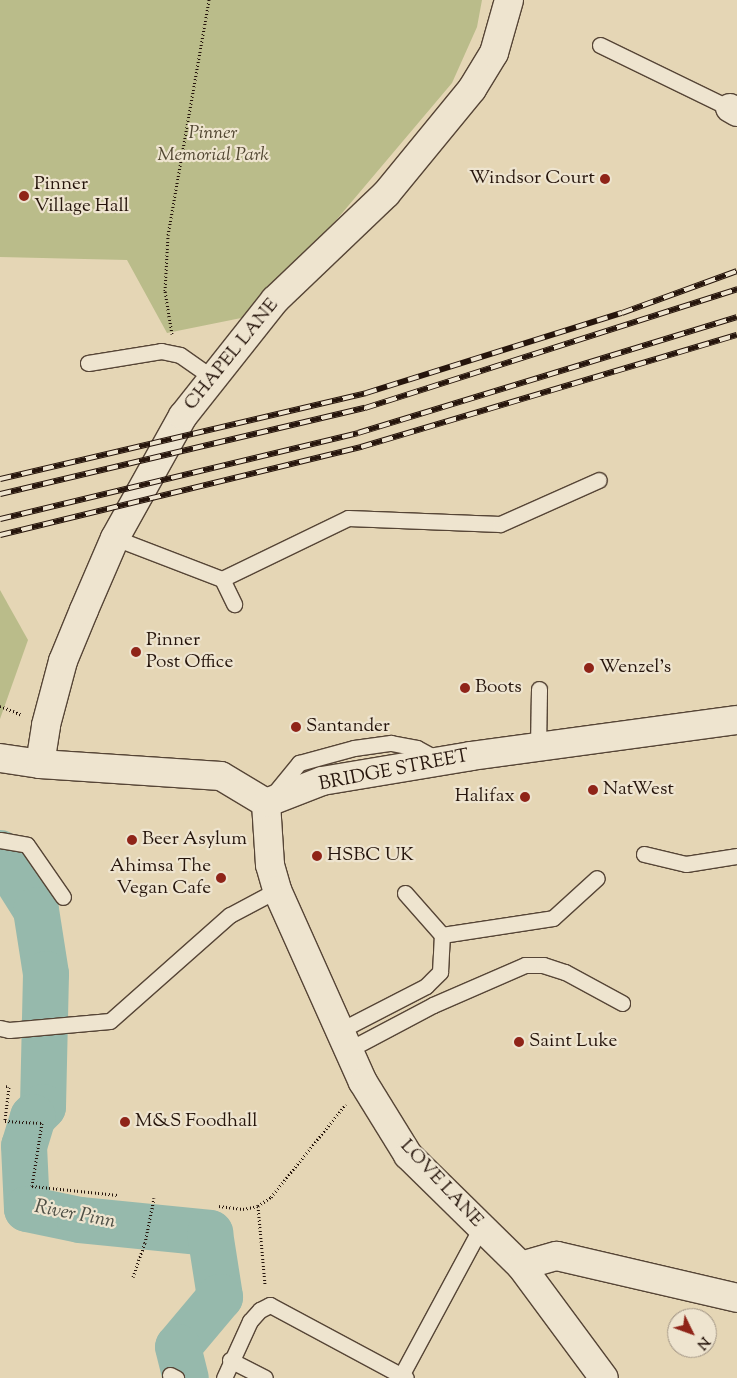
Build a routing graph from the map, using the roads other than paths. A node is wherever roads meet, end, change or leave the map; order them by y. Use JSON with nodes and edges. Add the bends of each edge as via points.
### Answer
{"nodes":[{"id":1,"x":509,"y":0,"type":"edge"},
{"id":2,"x":600,"y":45,"type":"dead end"},
{"id":3,"x":734,"y":110,"type":"edge"},
{"id":4,"x":88,"y":363,"type":"dead end"},
{"id":5,"x":212,"y":377,"type":"junction"},
{"id":6,"x":599,"y":480,"type":"dead end"},
{"id":7,"x":115,"y":538,"type":"junction"},
{"id":8,"x":222,"y":579,"type":"junction"},
{"id":9,"x":234,"y":604,"type":"dead end"},
{"id":10,"x":539,"y":689,"type":"dead end"},
{"id":11,"x":737,"y":720,"type":"edge"},
{"id":12,"x":538,"y":747,"type":"junction"},
{"id":13,"x":0,"y":758,"type":"edge"},
{"id":14,"x":40,"y":764,"type":"junction"},
{"id":15,"x":266,"y":803,"type":"junction"},
{"id":16,"x":0,"y":840,"type":"edge"},
{"id":17,"x":644,"y":854,"type":"dead end"},
{"id":18,"x":737,"y":856,"type":"edge"},
{"id":19,"x":597,"y":878,"type":"dead end"},
{"id":20,"x":277,"y":890,"type":"junction"},
{"id":21,"x":405,"y":893,"type":"dead end"},
{"id":22,"x":63,"y":896,"type":"dead end"},
{"id":23,"x":442,"y":935,"type":"junction"},
{"id":24,"x":622,"y":1003,"type":"dead end"},
{"id":25,"x":0,"y":1028,"type":"edge"},
{"id":26,"x":343,"y":1040,"type":"junction"},
{"id":27,"x":481,"y":1227,"type":"junction"},
{"id":28,"x":521,"y":1266,"type":"junction"},
{"id":29,"x":737,"y":1298,"type":"edge"},
{"id":30,"x":230,"y":1360,"type":"junction"},
{"id":31,"x":404,"y":1376,"type":"edge"},
{"id":32,"x":224,"y":1378,"type":"edge"},
{"id":33,"x":265,"y":1378,"type":"edge"},
{"id":34,"x":604,"y":1378,"type":"edge"}],
"edges":[{"from":1,"to":5,"type":"street","name":"CHAPEL LANE","via":[[494,53],[472,90],[386,194],[274,300]]},
{"from":2,"to":3,"type":"lane"},
{"from":4,"to":5,"type":"lane","via":[[161,351],[175,354]]},
{"from":5,"to":7,"type":"street","name":"CHAPEL LANE","via":[[183,416]]},
{"from":6,"to":8,"type":"lane","via":[[500,524],[348,518]]},
{"from":7,"to":8,"type":"lane"},
{"from":7,"to":14,"type":"street","name":"CHAPEL LANE","via":[[63,661],[46,725]]},
{"from":8,"to":9,"type":"lane"},
{"from":10,"to":12,"type":"lane"},
{"from":11,"to":12,"type":"street","name":"BRIDGE STREET"},
{"from":12,"to":15,"type":"street","name":"BRIDGE STREET","via":[[322,782]]},
{"from":13,"to":14,"type":"street"},
{"from":14,"to":15,"type":"street","via":[[221,776]]},
{"from":15,"to":20,"type":"street","name":"LOVE LANE","via":[[270,865]]},
{"from":16,"to":22,"type":"lane","via":[[27,845]]},
{"from":17,"to":18,"type":"lane","via":[[686,864]]},
{"from":19,"to":23,"type":"lane","via":[[553,918]]},
{"from":20,"to":25,"type":"lane","via":[[230,915],[110,1021]]},
{"from":20,"to":26,"type":"street","name":"LOVE LANE"},
{"from":21,"to":23,"type":"lane"},
{"from":23,"to":26,"type":"lane","via":[[440,972],[426,986]]},
{"from":24,"to":26,"type":"lane","via":[[564,972],[543,965],[525,965]]},
{"from":26,"to":27,"type":"street","name":"LOVE LANE","via":[[363,1082],[408,1154]]},
{"from":27,"to":28,"type":"street","name":"LOVE LANE"},
{"from":27,"to":31,"type":"lane"},
{"from":28,"to":29,"type":"street","via":[[557,1256]]},
{"from":28,"to":34,"type":"street","name":"LOVE LANE"},
{"from":30,"to":31,"type":"lane","via":[[250,1321],[267,1306],[277,1307]]},
{"from":30,"to":32,"type":"lane"},
{"from":30,"to":33,"type":"lane"}]}
